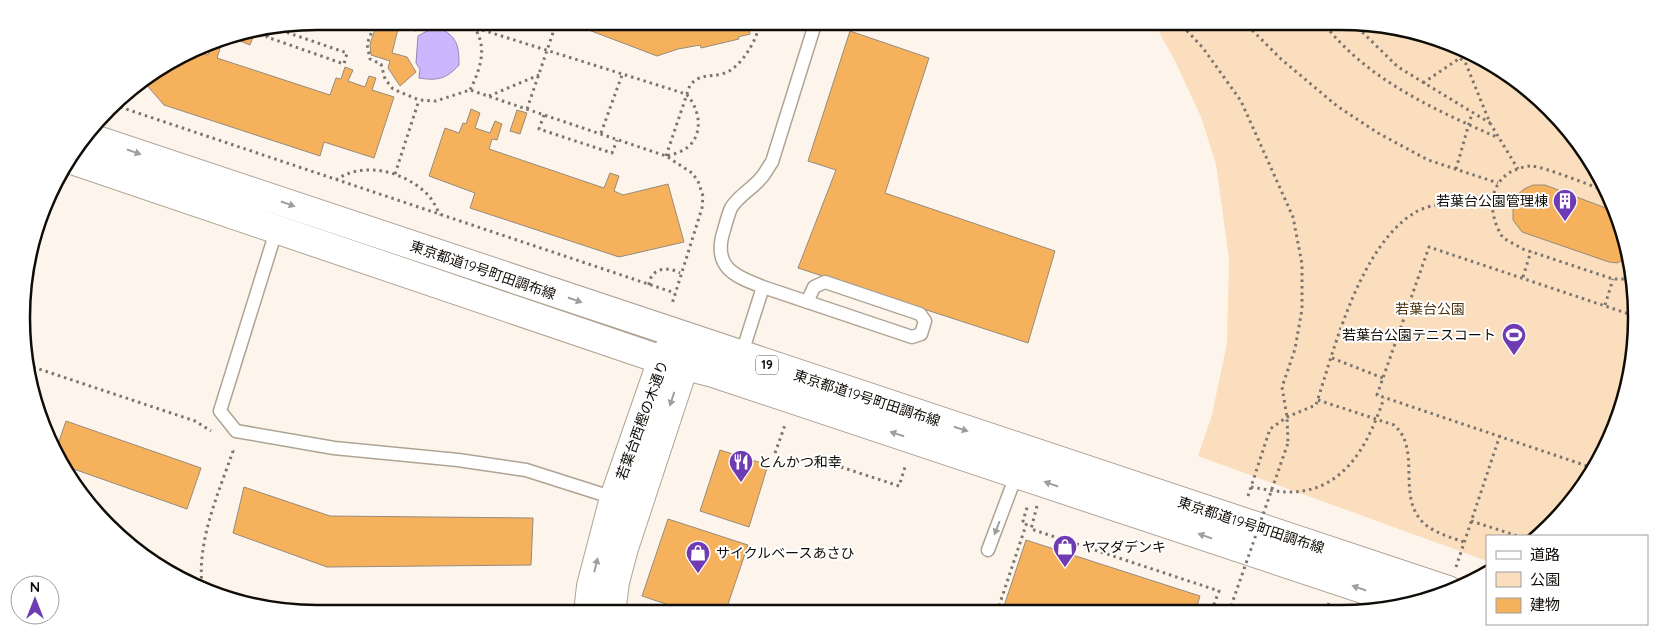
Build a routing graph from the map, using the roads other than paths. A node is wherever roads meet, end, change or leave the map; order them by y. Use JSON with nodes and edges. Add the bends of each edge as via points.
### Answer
{"nodes":[{"id":1,"x":813,"y":30,"type":"edge"},
{"id":2,"x":92,"y":138,"type":"edge"},
{"id":3,"x":76,"y":161,"type":"edge"},
{"id":4,"x":277,"y":228,"type":"junction"},
{"id":5,"x":763,"y":287,"type":"junction"},
{"id":6,"x":807,"y":302,"type":"junction"},
{"id":7,"x":678,"y":335,"type":"junction"},
{"id":8,"x":741,"y":356,"type":"junction"},
{"id":9,"x":673,"y":363,"type":"junction"},
{"id":10,"x":1017,"y":473,"type":"junction"},
{"id":11,"x":614,"y":498,"type":"junction"},
{"id":12,"x":988,"y":550,"type":"dead end"},
{"id":13,"x":1452,"y":580,"type":"edge"},
{"id":14,"x":1395,"y":600,"type":"edge"},
{"id":15,"x":589,"y":605,"type":"edge"},
{"id":16,"x":612,"y":605,"type":"edge"}],
"edges":[{"from":1,"to":5,"type":"lane","via":[[772,162],[763,177],[731,209],[720,242],[727,269],[739,279]]},
{"from":2,"to":7,"type":"main road","name":"東京都道19号町田調布線","number":"19","one_way":true},
{"from":3,"to":4,"type":"main road","name":"東京都道19号町田調布線","number":"19"},
{"from":4,"to":9,"type":"main road","name":"東京都道19号町田調布線","number":"19"},
{"from":4,"to":11,"type":"lane","via":[[220,410],[236,431],[334,448],[526,470]]},
{"from":5,"to":6,"type":"lane"},
{"from":5,"to":8,"type":"lane"},
{"from":6,"to":6,"type":"lane","via":[[912,337],[921,334],[925,321],[920,314],[825,282],[814,287]]},
{"from":7,"to":8,"type":"main road","name":"東京都道19号町田調布線","number":"19"},
{"from":7,"to":9,"type":"main road","name":"若葉台西樫の木通り"},
{"from":8,"to":13,"type":"main road","name":"東京都道19号町田調布線","number":"19","one_way":true},
{"from":10,"to":9,"type":"main road","name":"東京都道19号町田調布線","number":"19","one_way":true,"via":[[713,373]]},
{"from":9,"to":11,"type":"main road","name":"若葉台西樫の木通り"},
{"from":9,"to":16,"type":"main road","name":"若葉台西樫の木通り","one_way":true,"via":[[615,582]]},
{"from":10,"to":12,"type":"lane","one_way":true},
{"from":14,"to":10,"type":"main road","name":"東京都道19号町田調布線","number":"19","one_way":true},
{"from":15,"to":11,"type":"main road","name":"若葉台西樫の木通り","one_way":true}]}
